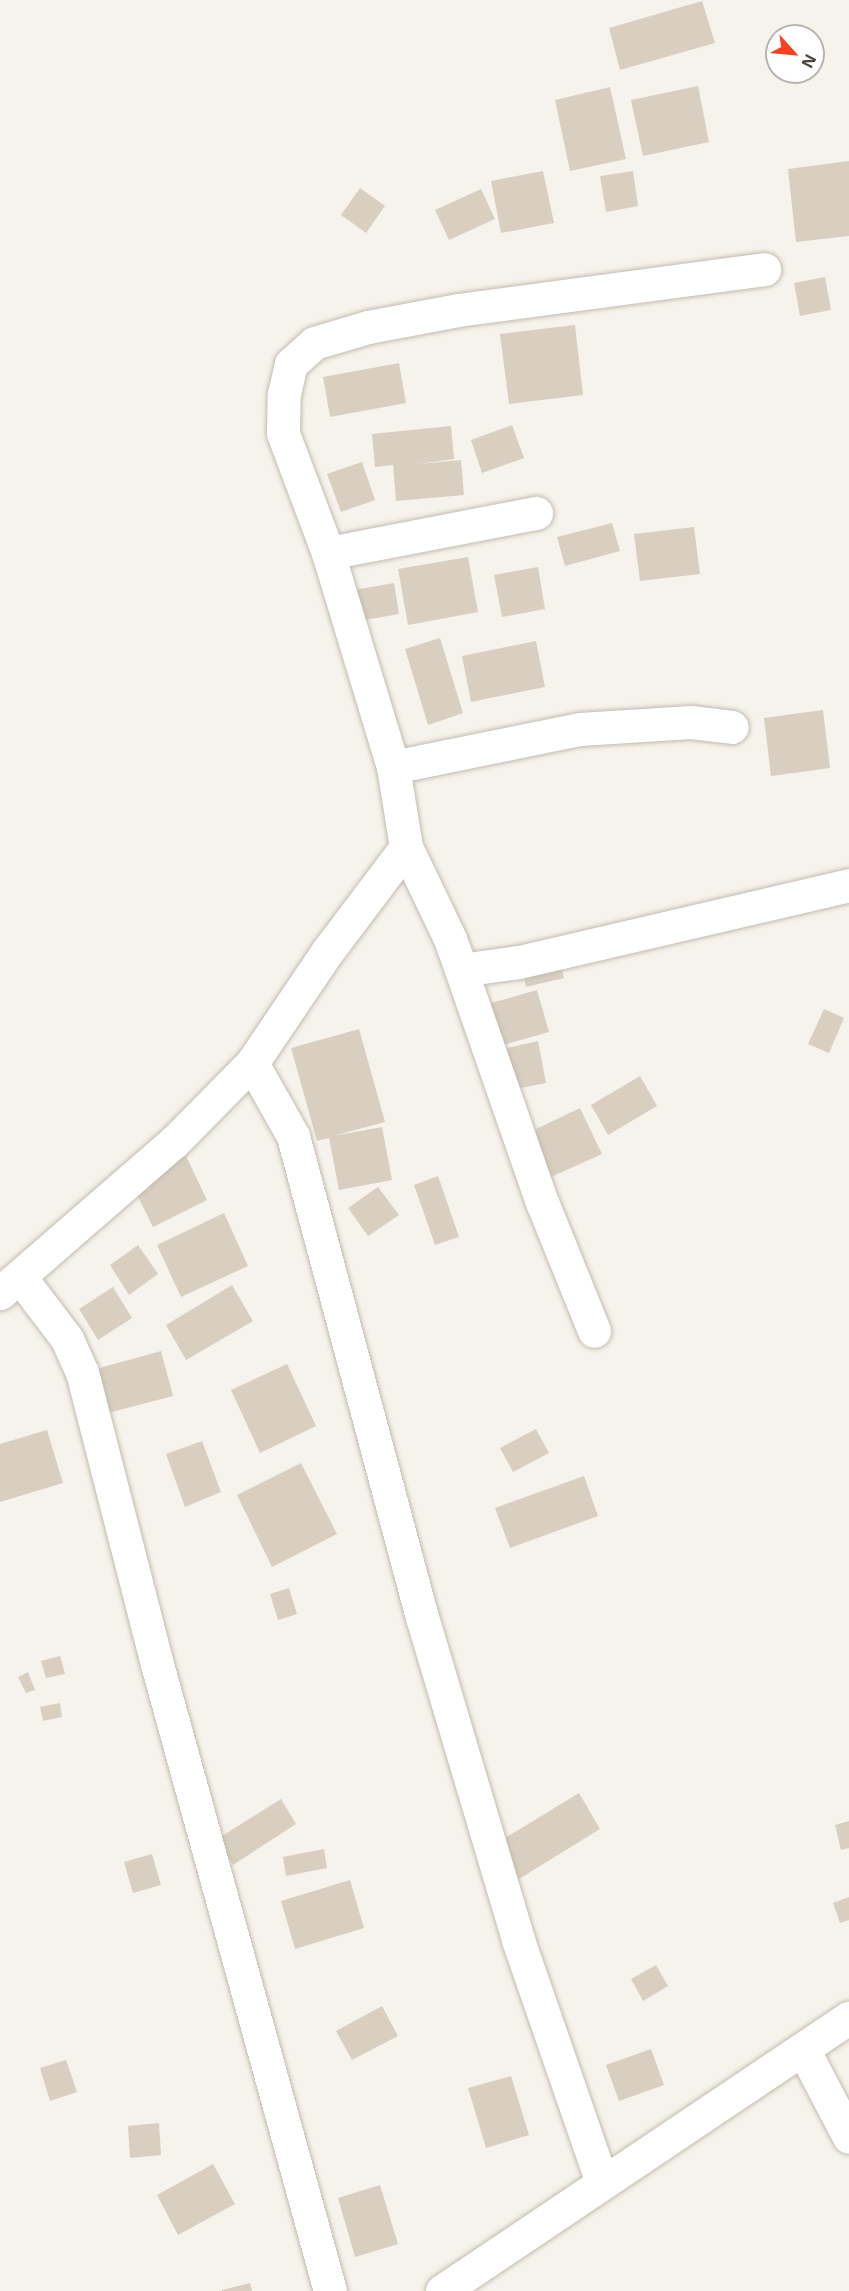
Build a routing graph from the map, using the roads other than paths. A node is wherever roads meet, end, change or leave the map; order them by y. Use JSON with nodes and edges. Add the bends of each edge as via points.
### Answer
{"nodes":[{"id":1,"x":764,"y":269,"type":"dead end"},
{"id":2,"x":536,"y":513,"type":"dead end"},
{"id":3,"x":328,"y":554,"type":"junction"},
{"id":4,"x":732,"y":727,"type":"dead end"},
{"id":5,"x":393,"y":767,"type":"junction"},
{"id":6,"x":406,"y":847,"type":"junction"},
{"id":7,"x":849,"y":885,"type":"edge"},
{"id":8,"x":461,"y":970,"type":"junction"},
{"id":9,"x":252,"y":1062,"type":"junction"},
{"id":10,"x":10,"y":1285,"type":"edge"},
{"id":11,"x":594,"y":1331,"type":"dead end"},
{"id":12,"x":849,"y":2018,"type":"edge"},
{"id":13,"x":803,"y":2049,"type":"junction"},
{"id":14,"x":849,"y":2136,"type":"edge"},
{"id":15,"x":602,"y":2182,"type":"junction"},
{"id":16,"x":330,"y":2291,"type":"edge"},
{"id":17,"x":442,"y":2291,"type":"edge"}],
"edges":[{"from":1,"to":3,"type":"street","via":[[458,310],[368,327],[314,343],[291,364],[284,394],[283,433]]},
{"from":2,"to":3,"type":"street"},
{"from":3,"to":5,"type":"street"},
{"from":4,"to":5,"type":"street","via":[[691,722],[580,729]]},
{"from":5,"to":6,"type":"street"},
{"from":6,"to":8,"type":"street"},
{"from":6,"to":9,"type":"street","via":[[327,952]]},
{"from":7,"to":8,"type":"street","via":[[519,962]]},
{"from":8,"to":11,"type":"street","via":[[542,1202]]},
{"from":9,"to":10,"type":"street","via":[[174,1142]]},
{"from":9,"to":15,"type":"street","via":[[293,1136],[422,1617],[518,1940]]},
{"from":10,"to":16,"type":"street","via":[[67,1339],[82,1372],[157,1664]]},
{"from":12,"to":13,"type":"street"},
{"from":13,"to":14,"type":"street"},
{"from":13,"to":15,"type":"street"},
{"from":15,"to":17,"type":"street"}]}
